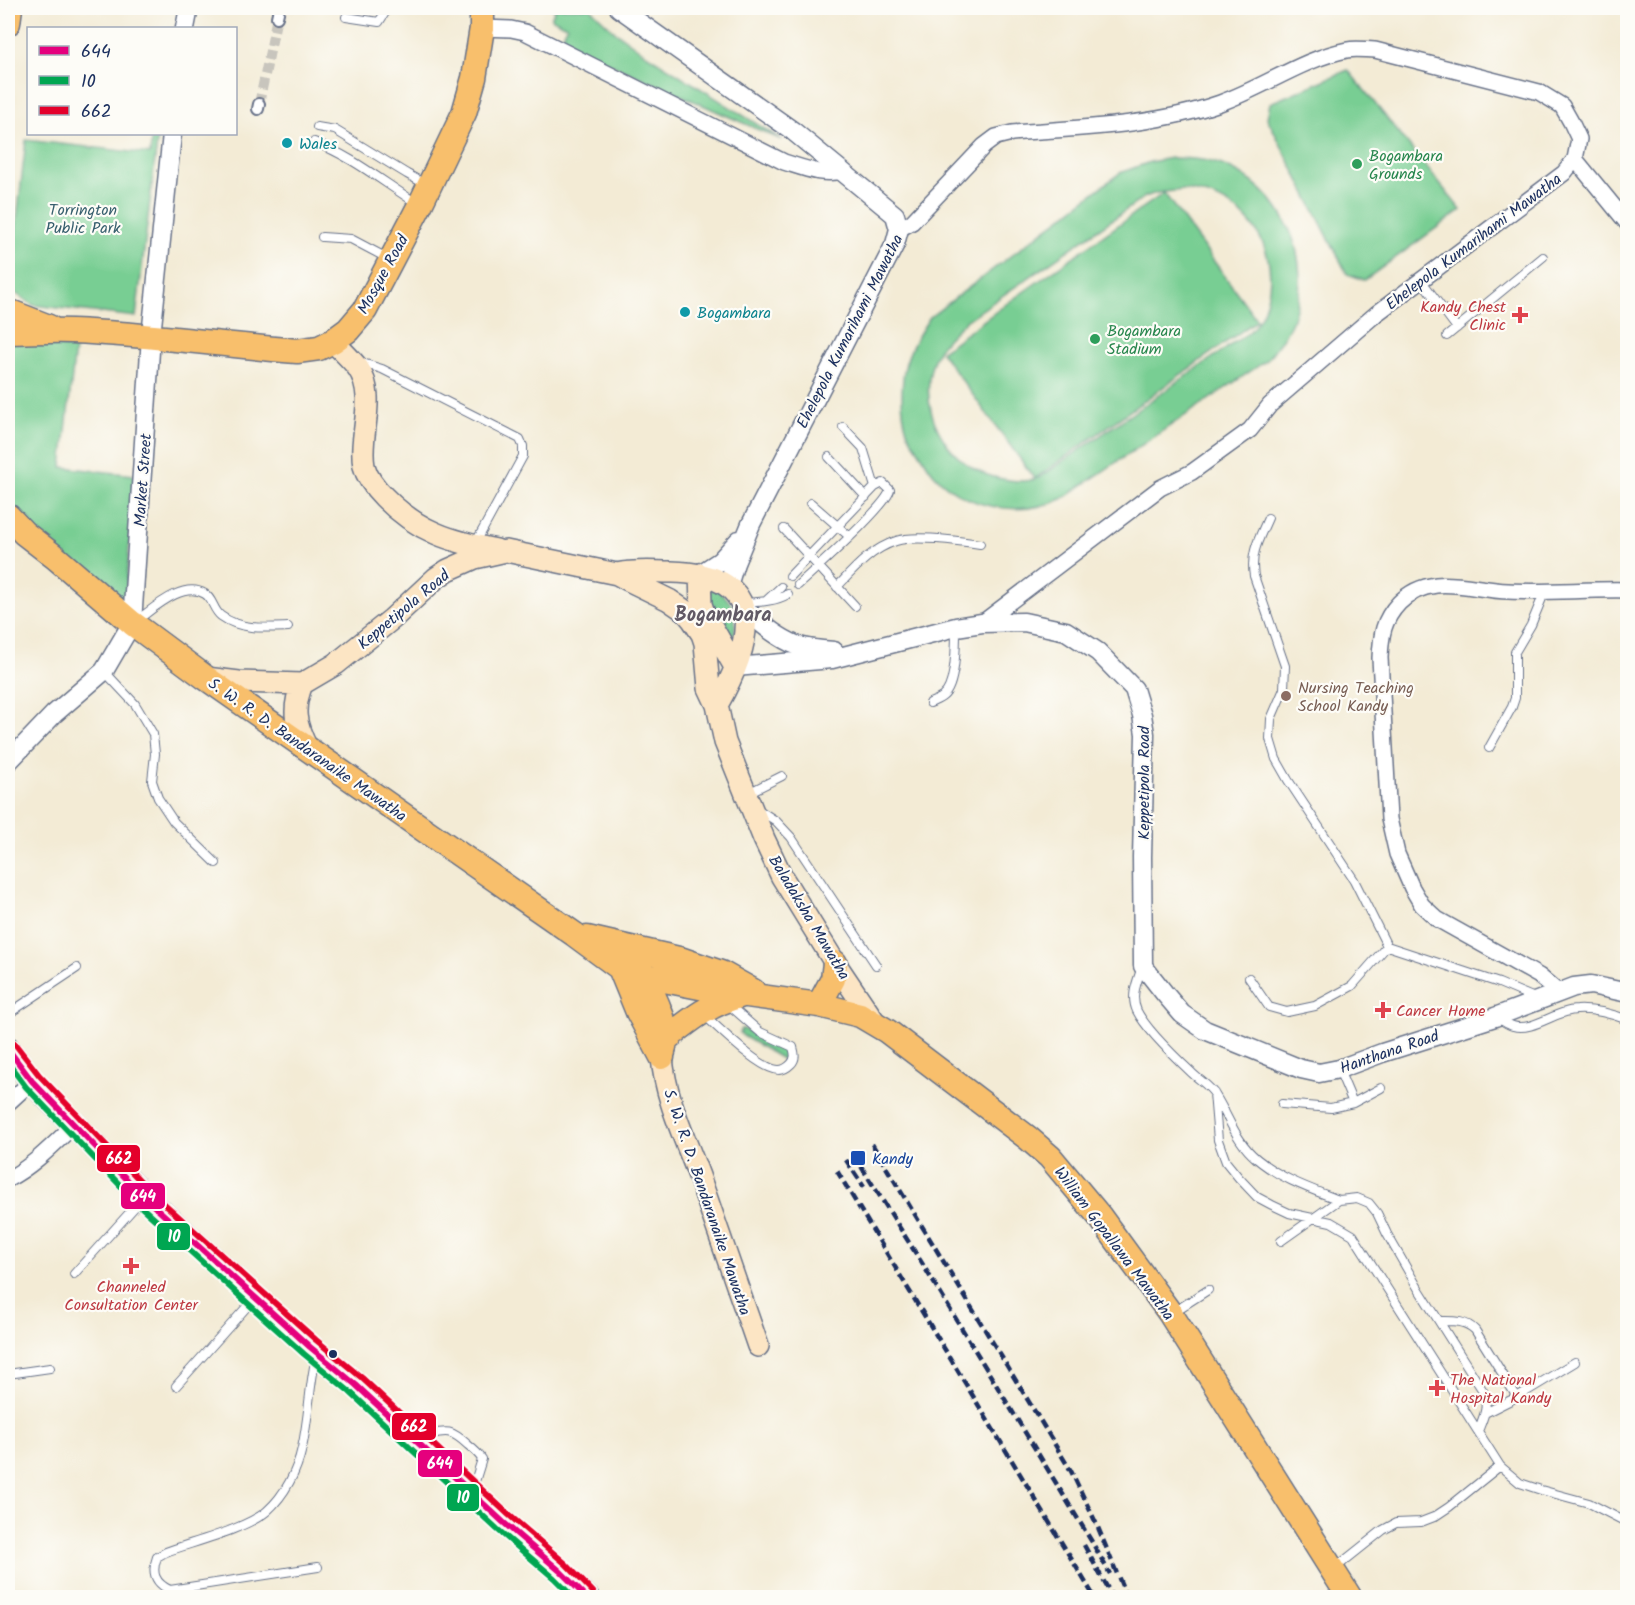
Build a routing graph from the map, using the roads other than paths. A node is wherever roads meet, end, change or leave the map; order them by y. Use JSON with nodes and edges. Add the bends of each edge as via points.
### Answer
{"nodes":[{"id":1,"x":10,"y":8,"type":"edge"},
{"id":2,"x":189,"y":8,"type":"edge"},
{"id":3,"x":388,"y":8,"type":"edge"},
{"id":4,"x":619,"y":8,"type":"edge"},
{"id":5,"x":346,"y":17,"type":"dead end"},
{"id":6,"x":482,"y":18,"type":"edge"},
{"id":7,"x":8,"y":23,"type":"edge"},
{"id":8,"x":184,"y":27,"type":"edge"},
{"id":9,"x":317,"y":127,"type":"dead end"},
{"id":10,"x":172,"y":135,"type":"edge"},
{"id":11,"x":314,"y":142,"type":"dead end"},
{"id":12,"x":1575,"y":159,"type":"junction"},
{"id":13,"x":843,"y":171,"type":"junction"},
{"id":14,"x":424,"y":195,"type":"junction"},
{"id":15,"x":1628,"y":224,"type":"edge"},
{"id":16,"x":899,"y":229,"type":"junction"},
{"id":17,"x":322,"y":237,"type":"dead end"},
{"id":18,"x":1543,"y":257,"type":"dead end"},
{"id":19,"x":391,"y":261,"type":"junction"},
{"id":20,"x":1421,"y":280,"type":"junction"},
{"id":21,"x":8,"y":310,"type":"edge"},
{"id":22,"x":1457,"y":328,"type":"junction"},
{"id":23,"x":59,"y":331,"type":"junction"},
{"id":24,"x":8,"y":332,"type":"edge"},
{"id":25,"x":152,"y":336,"type":"junction"},
{"id":26,"x":1447,"y":336,"type":"dead end"},
{"id":27,"x":333,"y":341,"type":"junction"},
{"id":28,"x":350,"y":360,"type":"junction"},
{"id":29,"x":843,"y":427,"type":"dead end"},
{"id":30,"x":828,"y":457,"type":"dead end"},
{"id":31,"x":875,"y":487,"type":"junction"},
{"id":32,"x":866,"y":497,"type":"junction"},
{"id":33,"x":811,"y":503,"type":"dead end"},
{"id":34,"x":8,"y":516,"type":"edge"},
{"id":35,"x":1268,"y":518,"type":"dead end"},
{"id":36,"x":752,"y":524,"type":"junction"},
{"id":37,"x":837,"y":526,"type":"junction"},
{"id":38,"x":784,"y":530,"type":"dead end"},
{"id":39,"x":850,"y":537,"type":"junction"},
{"id":40,"x":980,"y":544,"type":"dead end"},
{"id":41,"x":474,"y":546,"type":"junction"},
{"id":42,"x":506,"y":551,"type":"junction"},
{"id":43,"x":809,"y":557,"type":"junction"},
{"id":44,"x":818,"y":566,"type":"junction"},
{"id":45,"x":617,"y":574,"type":"junction"},
{"id":46,"x":700,"y":574,"type":"junction"},
{"id":47,"x":790,"y":576,"type":"dead end"},
{"id":48,"x":798,"y":585,"type":"dead end"},
{"id":49,"x":728,"y":586,"type":"junction"},
{"id":50,"x":781,"y":587,"type":"dead end"},
{"id":51,"x":837,"y":587,"type":"junction"},
{"id":52,"x":1628,"y":590,"type":"edge"},
{"id":53,"x":1545,"y":591,"type":"junction"},
{"id":54,"x":788,"y":594,"type":"dead end"},
{"id":55,"x":766,"y":601,"type":"junction"},
{"id":56,"x":742,"y":606,"type":"junction"},
{"id":57,"x":855,"y":606,"type":"dead end"},
{"id":58,"x":132,"y":623,"type":"junction"},
{"id":59,"x":982,"y":623,"type":"junction"},
{"id":60,"x":288,"y":627,"type":"dead end"},
{"id":61,"x":698,"y":627,"type":"joint"},
{"id":62,"x":957,"y":627,"type":"junction"},
{"id":63,"x":857,"y":652,"type":"junction"},
{"id":64,"x":735,"y":667,"type":"junction"},
{"id":65,"x":104,"y":670,"type":"junction"},
{"id":66,"x":206,"y":678,"type":"junction"},
{"id":67,"x":302,"y":684,"type":"junction"},
{"id":68,"x":930,"y":703,"type":"dead end"},
{"id":69,"x":717,"y":705,"type":"junction"},
{"id":70,"x":307,"y":748,"type":"junction"},
{"id":71,"x":1490,"y":748,"type":"dead end"},
{"id":72,"x":8,"y":762,"type":"edge"},
{"id":73,"x":782,"y":776,"type":"dead end"},
{"id":74,"x":748,"y":799,"type":"junction"},
{"id":75,"x":216,"y":863,"type":"dead end"},
{"id":76,"x":574,"y":934,"type":"junction"},
{"id":77,"x":1387,"y":946,"type":"junction"},
{"id":78,"x":835,"y":963,"type":"junction"},
{"id":79,"x":876,"y":965,"type":"dead end"},
{"id":80,"x":1143,"y":966,"type":"junction"},
{"id":81,"x":77,"y":968,"type":"dead end"},
{"id":82,"x":620,"y":968,"type":"junction"},
{"id":83,"x":649,"y":976,"type":"junction"},
{"id":84,"x":1249,"y":978,"type":"dead end"},
{"id":85,"x":1558,"y":992,"type":"junction"},
{"id":86,"x":1628,"y":993,"type":"edge"},
{"id":87,"x":745,"y":998,"type":"junction"},
{"id":88,"x":1538,"y":1000,"type":"junction"},
{"id":89,"x":819,"y":1005,"type":"junction"},
{"id":90,"x":701,"y":1011,"type":"junction"},
{"id":91,"x":8,"y":1014,"type":"edge"},
{"id":92,"x":1495,"y":1017,"type":"junction"},
{"id":93,"x":1628,"y":1020,"type":"edge"},
{"id":94,"x":876,"y":1024,"type":"junction"},
{"id":95,"x":664,"y":1048,"type":"junction"},
{"id":96,"x":8,"y":1049,"type":"edge"},
{"id":97,"x":1339,"y":1069,"type":"junction"},
{"id":98,"x":32,"y":1081,"type":"junction"},
{"id":99,"x":1381,"y":1088,"type":"dead end"},
{"id":100,"x":1214,"y":1093,"type":"junction"},
{"id":101,"x":8,"y":1103,"type":"edge"},
{"id":102,"x":1353,"y":1103,"type":"junction"},
{"id":103,"x":1282,"y":1104,"type":"dead end"},
{"id":104,"x":74,"y":1125,"type":"junction"},
{"id":105,"x":8,"y":1179,"type":"edge"},
{"id":106,"x":144,"y":1197,"type":"junction"},
{"id":107,"x":1339,"y":1200,"type":"junction"},
{"id":108,"x":1312,"y":1218,"type":"junction"},
{"id":109,"x":1281,"y":1241,"type":"dead end"},
{"id":110,"x":74,"y":1274,"type":"dead end"},
{"id":111,"x":1208,"y":1290,"type":"dead end"},
{"id":112,"x":255,"y":1298,"type":"junction"},
{"id":113,"x":1170,"y":1313,"type":"junction"},
{"id":114,"x":1439,"y":1321,"type":"junction"},
{"id":115,"x":758,"y":1346,"type":"dead end"},
{"id":116,"x":317,"y":1353,"type":"junction"},
{"id":117,"x":1575,"y":1362,"type":"dead end"},
{"id":118,"x":50,"y":1368,"type":"dead end"},
{"id":119,"x":8,"y":1374,"type":"edge"},
{"id":120,"x":176,"y":1386,"type":"dead end"},
{"id":121,"x":1517,"y":1397,"type":"junction"},
{"id":122,"x":1485,"y":1413,"type":"junction"},
{"id":123,"x":1478,"y":1431,"type":"junction"},
{"id":124,"x":413,"y":1438,"type":"junction"},
{"id":125,"x":1500,"y":1466,"type":"junction"},
{"id":126,"x":471,"y":1492,"type":"junction"},
{"id":127,"x":1628,"y":1523,"type":"edge"},
{"id":128,"x":318,"y":1567,"type":"dead end"},
{"id":129,"x":1333,"y":1569,"type":"junction"},
{"id":130,"x":587,"y":1598,"type":"edge"},
{"id":131,"x":1350,"y":1598,"type":"edge"}],
"edges":[{"from":1,"to":7,"type":"main road"},
{"from":2,"to":8,"type":"street"},
{"from":3,"to":5,"type":"lane","via":[[379,22]]},
{"from":4,"to":13,"type":"street"},
{"from":6,"to":13,"type":"street","via":[[525,32],[784,162],[822,173]]},
{"from":6,"to":14,"type":"main road","name":"Mosque Road","via":[[474,78],[464,113]]},
{"from":9,"to":14,"type":"lane","via":[[335,130],[407,174]]},
{"from":10,"to":25,"type":"street","name":"Market Street"},
{"from":11,"to":14,"type":"lane"},
{"from":12,"to":15,"type":"street"},
{"from":12,"to":16,"type":"street","name":"Ehelepola Kumarihami Mawatha","via":[[1579,139],[1571,122],[1562,106],[1539,92],[1375,50],[1350,49],[1325,56],[1221,103],[1168,117],[996,137],[912,222]]},
{"from":12,"to":20,"type":"street","name":"Ehelepola Kumarihami Mawatha","via":[[1564,173]]},
{"from":13,"to":16,"type":"street","via":[[896,215]]},
{"from":14,"to":19,"type":"main road","name":"Mosque Road"},
{"from":16,"to":36,"type":"street","name":"Ehelepola Kumarihami Mawatha","via":[[895,244]]},
{"from":17,"to":19,"type":"lane","via":[[351,239]]},
{"from":18,"to":22,"type":"lane"},
{"from":19,"to":27,"type":"main road","name":"Mosque Road","via":[[365,310]]},
{"from":20,"to":22,"type":"lane"},
{"from":20,"to":59,"type":"street","name":"Ehelepola Kumarihami Mawatha","via":[[1270,405],[1250,430],[1192,472],[1160,488]]},
{"from":21,"to":23,"type":"main road","name":"Mosque Road"},
{"from":22,"to":26,"type":"lane"},
{"from":23,"to":24,"type":"main road","name":"Mosque Road"},
{"from":23,"to":25,"type":"main road","name":"Mosque Road"},
{"from":25,"to":27,"type":"main road","name":"Mosque Road","via":[[297,351]]},
{"from":25,"to":58,"type":"street","name":"Market Street"},
{"from":27,"to":28,"type":"main road"},
{"from":28,"to":41,"type":"main road","via":[[358,367],[367,393],[363,455],[370,481],[421,527]]},
{"from":28,"to":41,"type":"lane","via":[[382,369],[520,439],[524,456]]},
{"from":29,"to":31,"type":"lane","via":[[863,448]]},
{"from":30,"to":32,"type":"lane"},
{"from":31,"to":32,"type":"lane"},
{"from":31,"to":39,"type":"lane","via":[[886,484],[889,495]]},
{"from":32,"to":37,"type":"lane"},
{"from":33,"to":37,"type":"lane"},
{"from":34,"to":58,"type":"main road","name":"S. W. R. D. Bandaranaike Mawatha"},
{"from":35,"to":77,"type":"lane","via":[[1252,563],[1285,666],[1284,689],[1271,719],[1270,739],[1276,759],[1354,880]]},
{"from":36,"to":46,"type":"street","via":[[727,554]]},
{"from":36,"to":49,"type":"street","name":"Ehelepola Kumarihami Mawatha"},
{"from":37,"to":39,"type":"lane"},
{"from":37,"to":43,"type":"lane"},
{"from":38,"to":43,"type":"lane"},
{"from":39,"to":44,"type":"lane"},
{"from":40,"to":51,"type":"lane","via":[[896,541],[871,554]]},
{"from":41,"to":42,"type":"main road"},
{"from":42,"to":45,"type":"main road","name":"Keppetipola Road"},
{"from":42,"to":67,"type":"main road","name":"Keppetipola Road","via":[[448,570],[336,664]]},
{"from":43,"to":44,"type":"lane"},
{"from":43,"to":47,"type":"lane"},
{"from":44,"to":48,"type":"lane"},
{"from":44,"to":51,"type":"lane"},
{"from":45,"to":46,"type":"main road","name":"Keppetipola Road"},
{"from":45,"to":61,"type":"main road","name":"Keppetipola Road","via":[[669,600]]},
{"from":46,"to":49,"type":"main road","name":"Keppetipola Road"},
{"from":46,"to":64,"type":"main road","via":[[704,613]]},
{"from":49,"to":56,"type":"main road"},
{"from":50,"to":55,"type":"lane"},
{"from":51,"to":57,"type":"lane"},
{"from":52,"to":53,"type":"street"},
{"from":53,"to":71,"type":"lane","via":[[1515,652],[1515,698]]},
{"from":53,"to":85,"type":"street","via":[[1427,585],[1407,595],[1390,613],[1381,636],[1380,658],[1389,819],[1397,854],[1412,888],[1437,919],[1539,976]]},
{"from":54,"to":55,"type":"lane"},
{"from":55,"to":56,"type":"lane"},
{"from":56,"to":63,"type":"street","name":"Keppetipola Road","via":[[795,644]]},
{"from":56,"to":64,"type":"main road","via":[[746,632]]},
{"from":58,"to":60,"type":"lane","via":[[180,591],[193,591],[204,593],[216,612],[232,622],[248,627]]},
{"from":58,"to":65,"type":"street"},
{"from":58,"to":66,"type":"main road","name":"S. W. R. D. Bandaranaike Mawatha"},
{"from":59,"to":62,"type":"street","name":"Keppetipola Road"},
{"from":59,"to":80,"type":"street","name":"Keppetipola Road","via":[[1024,622],[1066,631],[1098,652],[1134,689],[1145,734]]},
{"from":61,"to":69,"type":"main road","name":"Baladaksha Mawatha","via":[[705,643],[709,688]]},
{"from":62,"to":63,"type":"street","name":"Keppetipola Road"},
{"from":62,"to":68,"type":"lane","via":[[949,687],[945,695]]},
{"from":63,"to":64,"type":"street","name":"Keppetipola Road","via":[[832,659]]},
{"from":64,"to":69,"type":"main road"},
{"from":65,"to":72,"type":"street"},
{"from":65,"to":75,"type":"lane","via":[[135,704],[153,734],[152,781],[158,798],[174,822]]},
{"from":66,"to":67,"type":"main road"},
{"from":66,"to":70,"type":"main road","name":"S. W. R. D. Bandaranaike Mawatha"},
{"from":67,"to":70,"type":"main road","via":[[295,707],[296,720]]},
{"from":69,"to":74,"type":"main road","name":"Baladaksha Mawatha","via":[[725,742]]},
{"from":70,"to":76,"type":"main road","name":"S. W. R. D. Bandaranaike Mawatha"},
{"from":73,"to":74,"type":"lane"},
{"from":74,"to":78,"type":"main road","name":"Baladaksha Mawatha","via":[[782,877]]},
{"from":74,"to":79,"type":"lane","via":[[791,837]]},
{"from":76,"to":82,"type":"main road","name":"S. W. R. D. Bandaranaike Mawatha"},
{"from":76,"to":87,"type":"main road","via":[[721,973]]},
{"from":77,"to":84,"type":"lane","via":[[1352,986],[1315,1006],[1287,1012],[1269,1007]]},
{"from":77,"to":88,"type":"lane"},
{"from":78,"to":89,"type":"main road","via":[[833,979]]},
{"from":78,"to":94,"type":"main road","name":"Baladaksha Mawatha"},
{"from":80,"to":97,"type":"street","name":"Hanthana Road","via":[[1182,1014],[1205,1030],[1300,1069],[1318,1073]]},
{"from":80,"to":100,"type":"lane","via":[[1134,989],[1137,1011]]},
{"from":81,"to":91,"type":"lane"},
{"from":82,"to":83,"type":"main road","name":"William Gopallawa Mawatha"},
{"from":82,"to":95,"type":"main road","via":[[638,1012]]},
{"from":83,"to":87,"type":"main road","name":"William Gopallawa Mawatha"},
{"from":83,"to":95,"type":"main road","via":[[650,990],[660,1010]]},
{"from":85,"to":86,"type":"street","name":"Hanthana Road","via":[[1591,985]]},
{"from":85,"to":88,"type":"street","name":"Hanthana Road"},
{"from":87,"to":89,"type":"main road","name":"William Gopallawa Mawatha"},
{"from":87,"to":90,"type":"main road"},
{"from":87,"to":90,"type":"lane","via":[[760,1032],[793,1047],[794,1061],[787,1068],[769,1066],[738,1046]]},
{"from":88,"to":92,"type":"street","name":"Hanthana Road"},
{"from":89,"to":94,"type":"main road","name":"William Gopallawa Mawatha","via":[[860,1015]]},
{"from":90,"to":95,"type":"main road"},
{"from":92,"to":93,"type":"lane","via":[[1524,1028],[1575,1010]]},
{"from":92,"to":97,"type":"street","name":"Hanthana Road"},
{"from":94,"to":113,"type":"main road","name":"William Gopallawa Mawatha","via":[[1050,1158],[1100,1217]]},
{"from":95,"to":115,"type":"main road","name":"S. W. R. D. Bandaranaike Mawatha","via":[[663,1072],[671,1099]]},
{"from":96,"to":98,"type":"main road"},
{"from":97,"to":102,"type":"lane"},
{"from":98,"to":101,"type":"street"},
{"from":98,"to":104,"type":"main road"},
{"from":99,"to":102,"type":"lane"},
{"from":100,"to":107,"type":"lane","via":[[1232,1130],[1258,1160],[1300,1185]]},
{"from":100,"to":108,"type":"lane","via":[[1218,1140],[1226,1162],[1257,1197],[1289,1213]]},
{"from":102,"to":103,"type":"lane","via":[[1331,1108]]},
{"from":104,"to":105,"type":"street","via":[[42,1156]]},
{"from":104,"to":106,"type":"main road"},
{"from":106,"to":110,"type":"lane"},
{"from":106,"to":112,"type":"main road"},
{"from":107,"to":108,"type":"lane"},
{"from":107,"to":114,"type":"lane","via":[[1357,1198],[1369,1203]]},
{"from":108,"to":109,"type":"lane"},
{"from":108,"to":123,"type":"lane","via":[[1331,1222],[1353,1235]]},
{"from":111,"to":113,"type":"lane"},
{"from":112,"to":116,"type":"main road"},
{"from":112,"to":120,"type":"lane"},
{"from":113,"to":129,"type":"main road","name":"William Gopallawa Mawatha"},
{"from":114,"to":121,"type":"lane","via":[[1469,1324]]},
{"from":114,"to":122,"type":"lane","via":[[1483,1391],[1487,1400]]},
{"from":116,"to":124,"type":"main road"},
{"from":116,"to":128,"type":"lane","via":[[297,1468],[284,1490],[267,1511],[252,1521],[166,1552],[157,1557],[154,1565],[161,1586],[170,1590]]},
{"from":117,"to":121,"type":"lane"},
{"from":118,"to":119,"type":"lane"},
{"from":121,"to":122,"type":"lane"},
{"from":122,"to":123,"type":"lane"},
{"from":123,"to":125,"type":"lane"},
{"from":124,"to":126,"type":"main road"},
{"from":124,"to":126,"type":"lane","via":[[449,1431],[479,1454],[481,1464]]},
{"from":125,"to":127,"type":"lane","via":[[1520,1483],[1589,1503]]},
{"from":125,"to":129,"type":"lane","via":[[1434,1517],[1396,1523]]},
{"from":126,"to":130,"type":"main road"},
{"from":129,"to":131,"type":"main road","name":"William Gopallawa Mawatha"}]}
